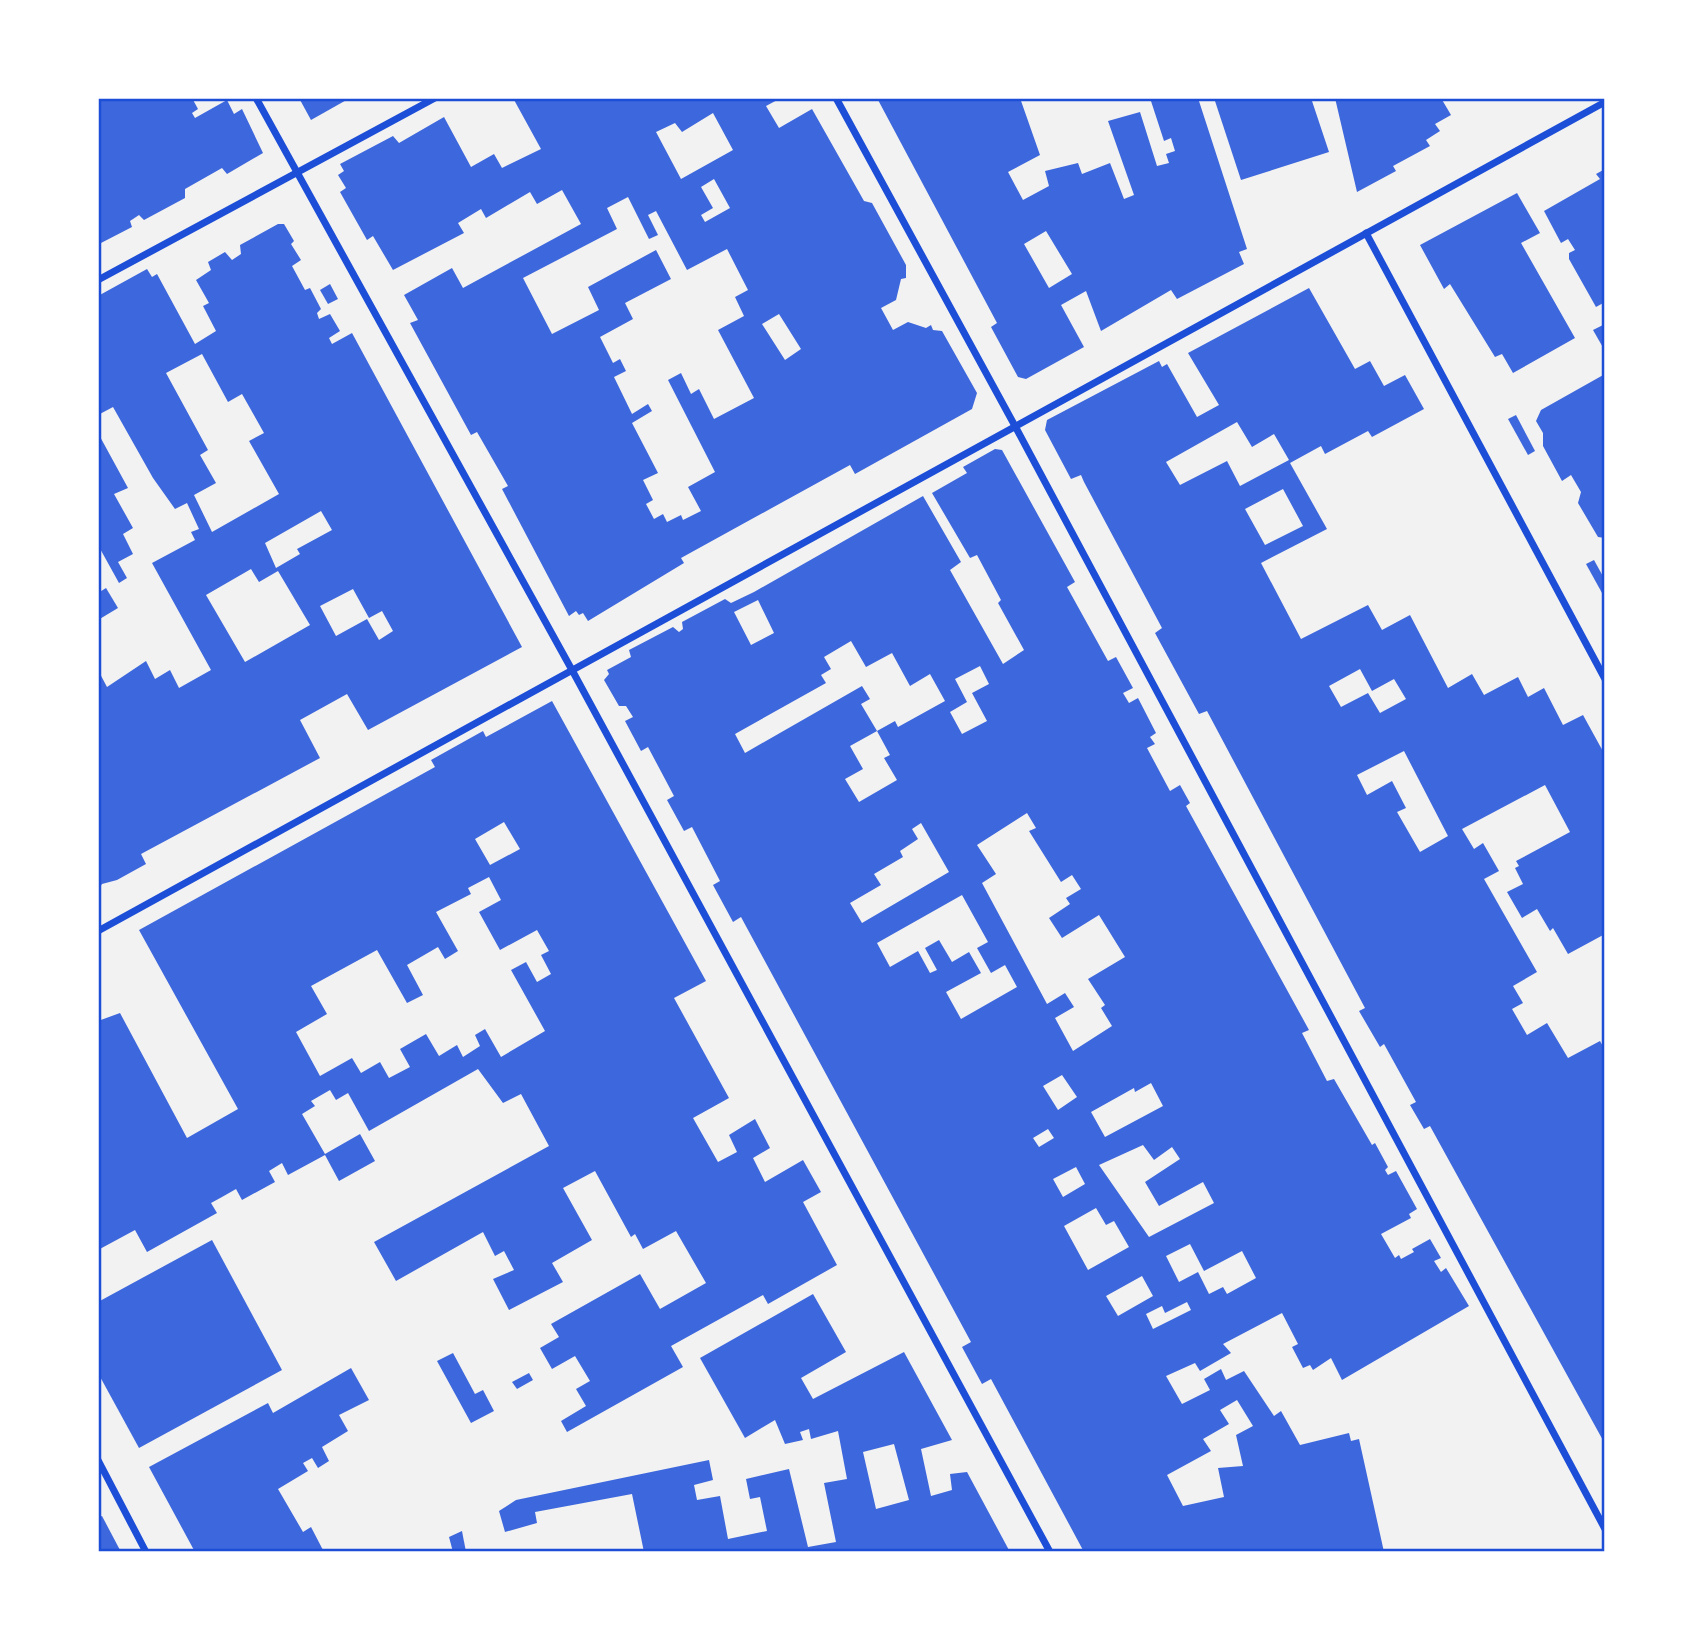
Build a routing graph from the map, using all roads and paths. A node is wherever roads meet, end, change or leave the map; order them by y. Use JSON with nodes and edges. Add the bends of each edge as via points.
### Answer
{"nodes":[{"id":1,"x":256,"y":98,"type":"edge"},
{"id":2,"x":435,"y":98,"type":"edge"},
{"id":3,"x":836,"y":98,"type":"edge"},
{"id":4,"x":1605,"y":102,"type":"edge"},
{"id":5,"x":297,"y":173,"type":"junction"},
{"id":6,"x":1366,"y":233,"type":"junction"},
{"id":7,"x":98,"y":280,"type":"edge"},
{"id":8,"x":1015,"y":426,"type":"junction"},
{"id":9,"x":572,"y":670,"type":"junction"},
{"id":10,"x":1605,"y":680,"type":"edge"},
{"id":11,"x":98,"y":931,"type":"edge"},
{"id":12,"x":98,"y":1460,"type":"edge"},
{"id":13,"x":1605,"y":1530,"type":"edge"},
{"id":14,"x":146,"y":1552,"type":"edge"},
{"id":15,"x":1050,"y":1552,"type":"edge"}],
"edges":[{"from":1,"to":5,"type":"street"},
{"from":2,"to":5,"type":"street"},
{"from":3,"to":8,"type":"street"},
{"from":4,"to":6,"type":"street"},
{"from":5,"to":7,"type":"street"},
{"from":5,"to":9,"type":"street"},
{"from":6,"to":8,"type":"street"},
{"from":6,"to":10,"type":"street"},
{"from":8,"to":9,"type":"street"},
{"from":8,"to":13,"type":"street"},
{"from":9,"to":11,"type":"street"},
{"from":9,"to":15,"type":"street"},
{"from":12,"to":14,"type":"street"}]}
